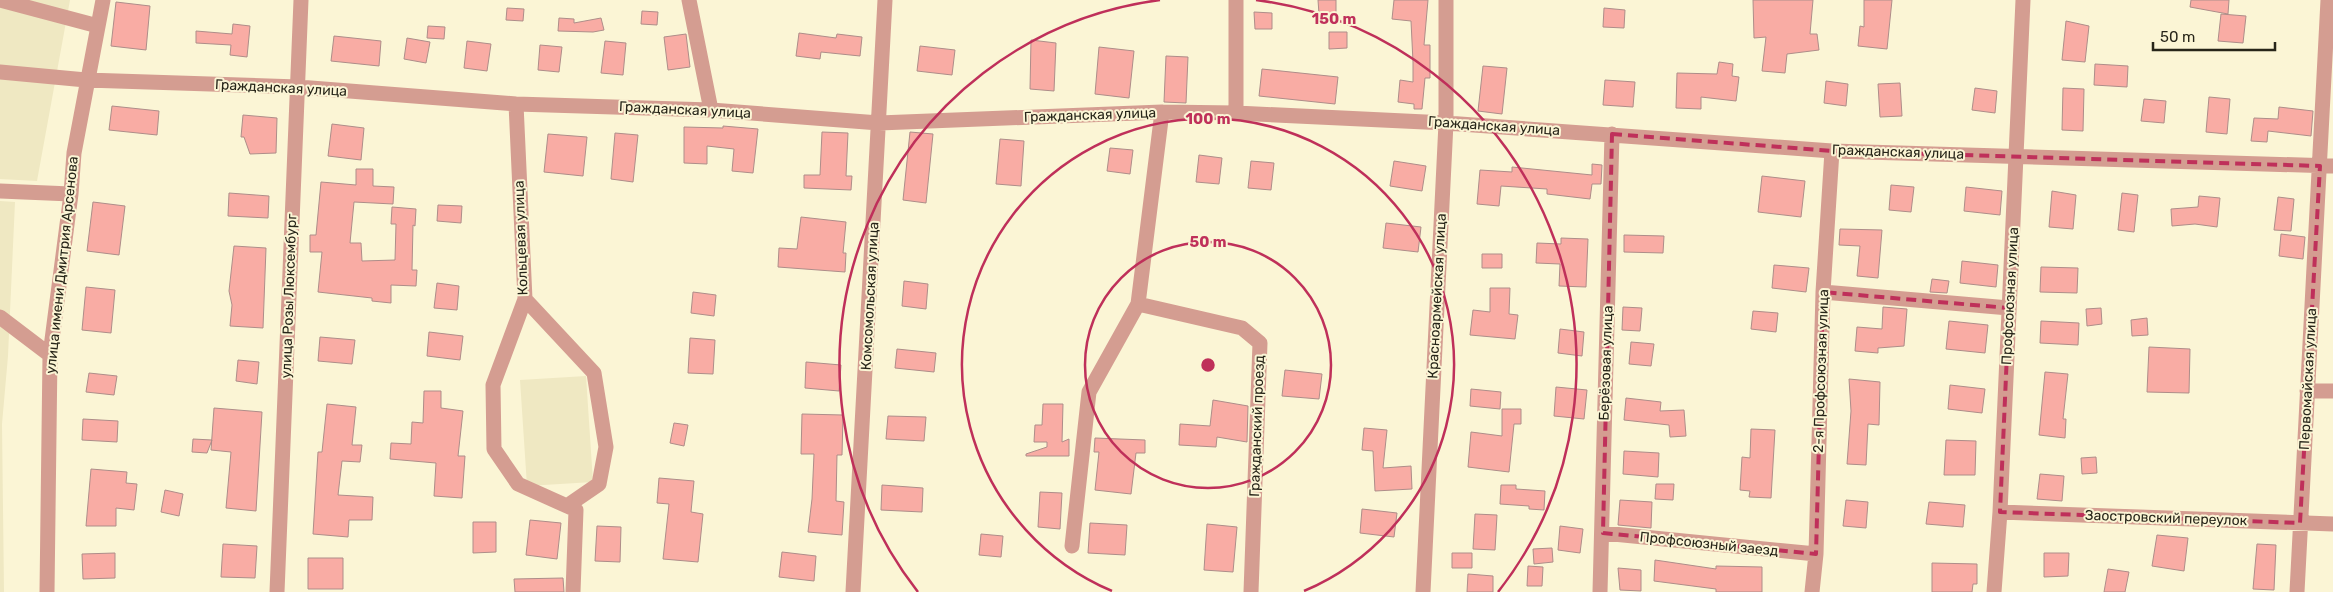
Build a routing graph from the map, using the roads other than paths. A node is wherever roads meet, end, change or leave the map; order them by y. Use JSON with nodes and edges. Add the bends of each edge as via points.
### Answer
{"nodes":[{"id":1,"x":0,"y":0,"type":"edge"},
{"id":2,"x":103,"y":0,"type":"edge"},
{"id":3,"x":301,"y":0,"type":"edge"},
{"id":4,"x":689,"y":0,"type":"edge"},
{"id":5,"x":885,"y":0,"type":"edge"},
{"id":6,"x":1236,"y":0,"type":"edge"},
{"id":7,"x":1446,"y":0,"type":"edge"},
{"id":8,"x":2023,"y":0,"type":"edge"},
{"id":9,"x":2328,"y":0,"type":"edge"},
{"id":10,"x":98,"y":26,"type":"junction"},
{"id":11,"x":0,"y":72,"type":"edge"},
{"id":12,"x":86,"y":80,"type":"junction"},
{"id":13,"x":298,"y":87,"type":"junction"},
{"id":14,"x":516,"y":104,"type":"junction"},
{"id":15,"x":711,"y":110,"type":"junction"},
{"id":16,"x":1162,"y":112,"type":"junction"},
{"id":17,"x":1236,"y":113,"type":"junction"},
{"id":18,"x":879,"y":123,"type":"junction"},
{"id":19,"x":1446,"y":123,"type":"junction"},
{"id":20,"x":1612,"y":134,"type":"junction"},
{"id":21,"x":1832,"y":150,"type":"junction"},
{"id":22,"x":2017,"y":155,"type":"junction"},
{"id":23,"x":2327,"y":166,"type":"edge"},
{"id":24,"x":0,"y":191,"type":"edge"},
{"id":25,"x":71,"y":194,"type":"junction"},
{"id":26,"x":1824,"y":292,"type":"junction"},
{"id":27,"x":525,"y":299,"type":"junction"},
{"id":28,"x":1138,"y":304,"type":"junction"},
{"id":29,"x":2009,"y":308,"type":"junction"},
{"id":30,"x":0,"y":317,"type":"edge"},
{"id":31,"x":50,"y":355,"type":"junction"},
{"id":32,"x":2307,"y":391,"type":"junction"},
{"id":33,"x":2333,"y":391,"type":"edge"},
{"id":34,"x":568,"y":506,"type":"junction"},
{"id":35,"x":2000,"y":512,"type":"junction"},
{"id":36,"x":2300,"y":523,"type":"junction"},
{"id":37,"x":2333,"y":524,"type":"edge"},
{"id":38,"x":1602,"y":533,"type":"junction"},
{"id":39,"x":1072,"y":546,"type":"dead end"},
{"id":40,"x":1816,"y":554,"type":"junction"},
{"id":41,"x":48,"y":592,"type":"edge"},
{"id":42,"x":277,"y":592,"type":"edge"},
{"id":43,"x":573,"y":592,"type":"edge"},
{"id":44,"x":853,"y":592,"type":"edge"},
{"id":45,"x":1251,"y":592,"type":"edge"},
{"id":46,"x":1423,"y":592,"type":"edge"},
{"id":47,"x":1600,"y":592,"type":"edge"},
{"id":48,"x":1812,"y":592,"type":"edge"},
{"id":49,"x":1994,"y":592,"type":"edge"},
{"id":50,"x":2297,"y":592,"type":"edge"}],
"edges":[{"from":1,"to":10,"type":"street"},
{"from":2,"to":10,"type":"street","name":"улица имени Дмитрия Арсенова"},
{"from":3,"to":13,"type":"street","name":"улица Розы Люксембург"},
{"from":4,"to":15,"type":"street"},
{"from":5,"to":18,"type":"street","name":"Комсомольская улица"},
{"from":6,"to":17,"type":"street"},
{"from":7,"to":19,"type":"street","name":"Красноармейская улица"},
{"from":8,"to":22,"type":"street","name":"Профсоюзная улица"},
{"from":9,"to":23,"type":"street","name":"Первомайская улица"},
{"from":10,"to":12,"type":"street","name":"улица имени Дмитрия Арсенова"},
{"from":11,"to":12,"type":"street","name":"Гражданская улица"},
{"from":12,"to":13,"type":"street","name":"Гражданская улица"},
{"from":12,"to":25,"type":"street","name":"улица имени Дмитрия Арсенова"},
{"from":13,"to":14,"type":"street","name":"Гражданская улица"},
{"from":13,"to":42,"type":"street","name":"улица Розы Люксембург"},
{"from":14,"to":15,"type":"street","name":"Гражданская улица"},
{"from":14,"to":27,"type":"street","name":"Кольцевая улица"},
{"from":15,"to":18,"type":"street","name":"Гражданская улица"},
{"from":16,"to":17,"type":"street","name":"Гражданская улица"},
{"from":16,"to":18,"type":"street","name":"Гражданская улица"},
{"from":16,"to":28,"type":"street"},
{"from":17,"to":19,"type":"street","name":"Гражданская улица"},
{"from":18,"to":44,"type":"street","name":"Комсомольская улица"},
{"from":19,"to":20,"type":"street","name":"Гражданская улица"},
{"from":19,"to":46,"type":"street","name":"Красноармейская улица"},
{"from":20,"to":21,"type":"street","name":"Гражданская улица"},
{"from":20,"to":38,"type":"street","name":"Берёзовая улица"},
{"from":21,"to":22,"type":"street","name":"Гражданская улица"},
{"from":21,"to":26,"type":"street","name":"2-я Профсоюзная улица"},
{"from":22,"to":23,"type":"street","name":"Гражданская улица"},
{"from":22,"to":29,"type":"street","name":"Профсоюзная улица"},
{"from":23,"to":32,"type":"street","name":"Первомайская улица"},
{"from":24,"to":25,"type":"street"},
{"from":25,"to":31,"type":"street","name":"улица имени Дмитрия Арсенова"},
{"from":26,"to":29,"type":"street"},
{"from":26,"to":40,"type":"street","name":"2-я Профсоюзная улица"},
{"from":27,"to":34,"type":"street","via":[[594,374],[606,447],[599,484]]},
{"from":27,"to":34,"type":"street","name":"Кольцевая улица","via":[[493,385],[494,449],[518,484]]},
{"from":28,"to":39,"type":"street","via":[[1089,392]]},
{"from":28,"to":45,"type":"street","name":"Гражданский проезд","via":[[1242,328],[1260,343]]},
{"from":29,"to":35,"type":"street","name":"Профсоюзная улица"},
{"from":30,"to":31,"type":"street"},
{"from":31,"to":41,"type":"street","name":"улица имени Дмитрия Арсенова"},
{"from":32,"to":33,"type":"street"},
{"from":32,"to":36,"type":"street","name":"Первомайская улица"},
{"from":34,"to":43,"type":"street","via":[[576,510]]},
{"from":35,"to":36,"type":"street","name":"Заостровский переулок"},
{"from":35,"to":49,"type":"street","name":"Профсоюзная улица"},
{"from":36,"to":37,"type":"street","name":"Заостровский переулок"},
{"from":36,"to":50,"type":"street","name":"Первомайская улица"},
{"from":38,"to":40,"type":"street","name":"Профсоюзный заезд"},
{"from":38,"to":47,"type":"street","name":"Берёзовая улица"},
{"from":40,"to":48,"type":"street","name":"2-я Профсоюзная улица"}]}
